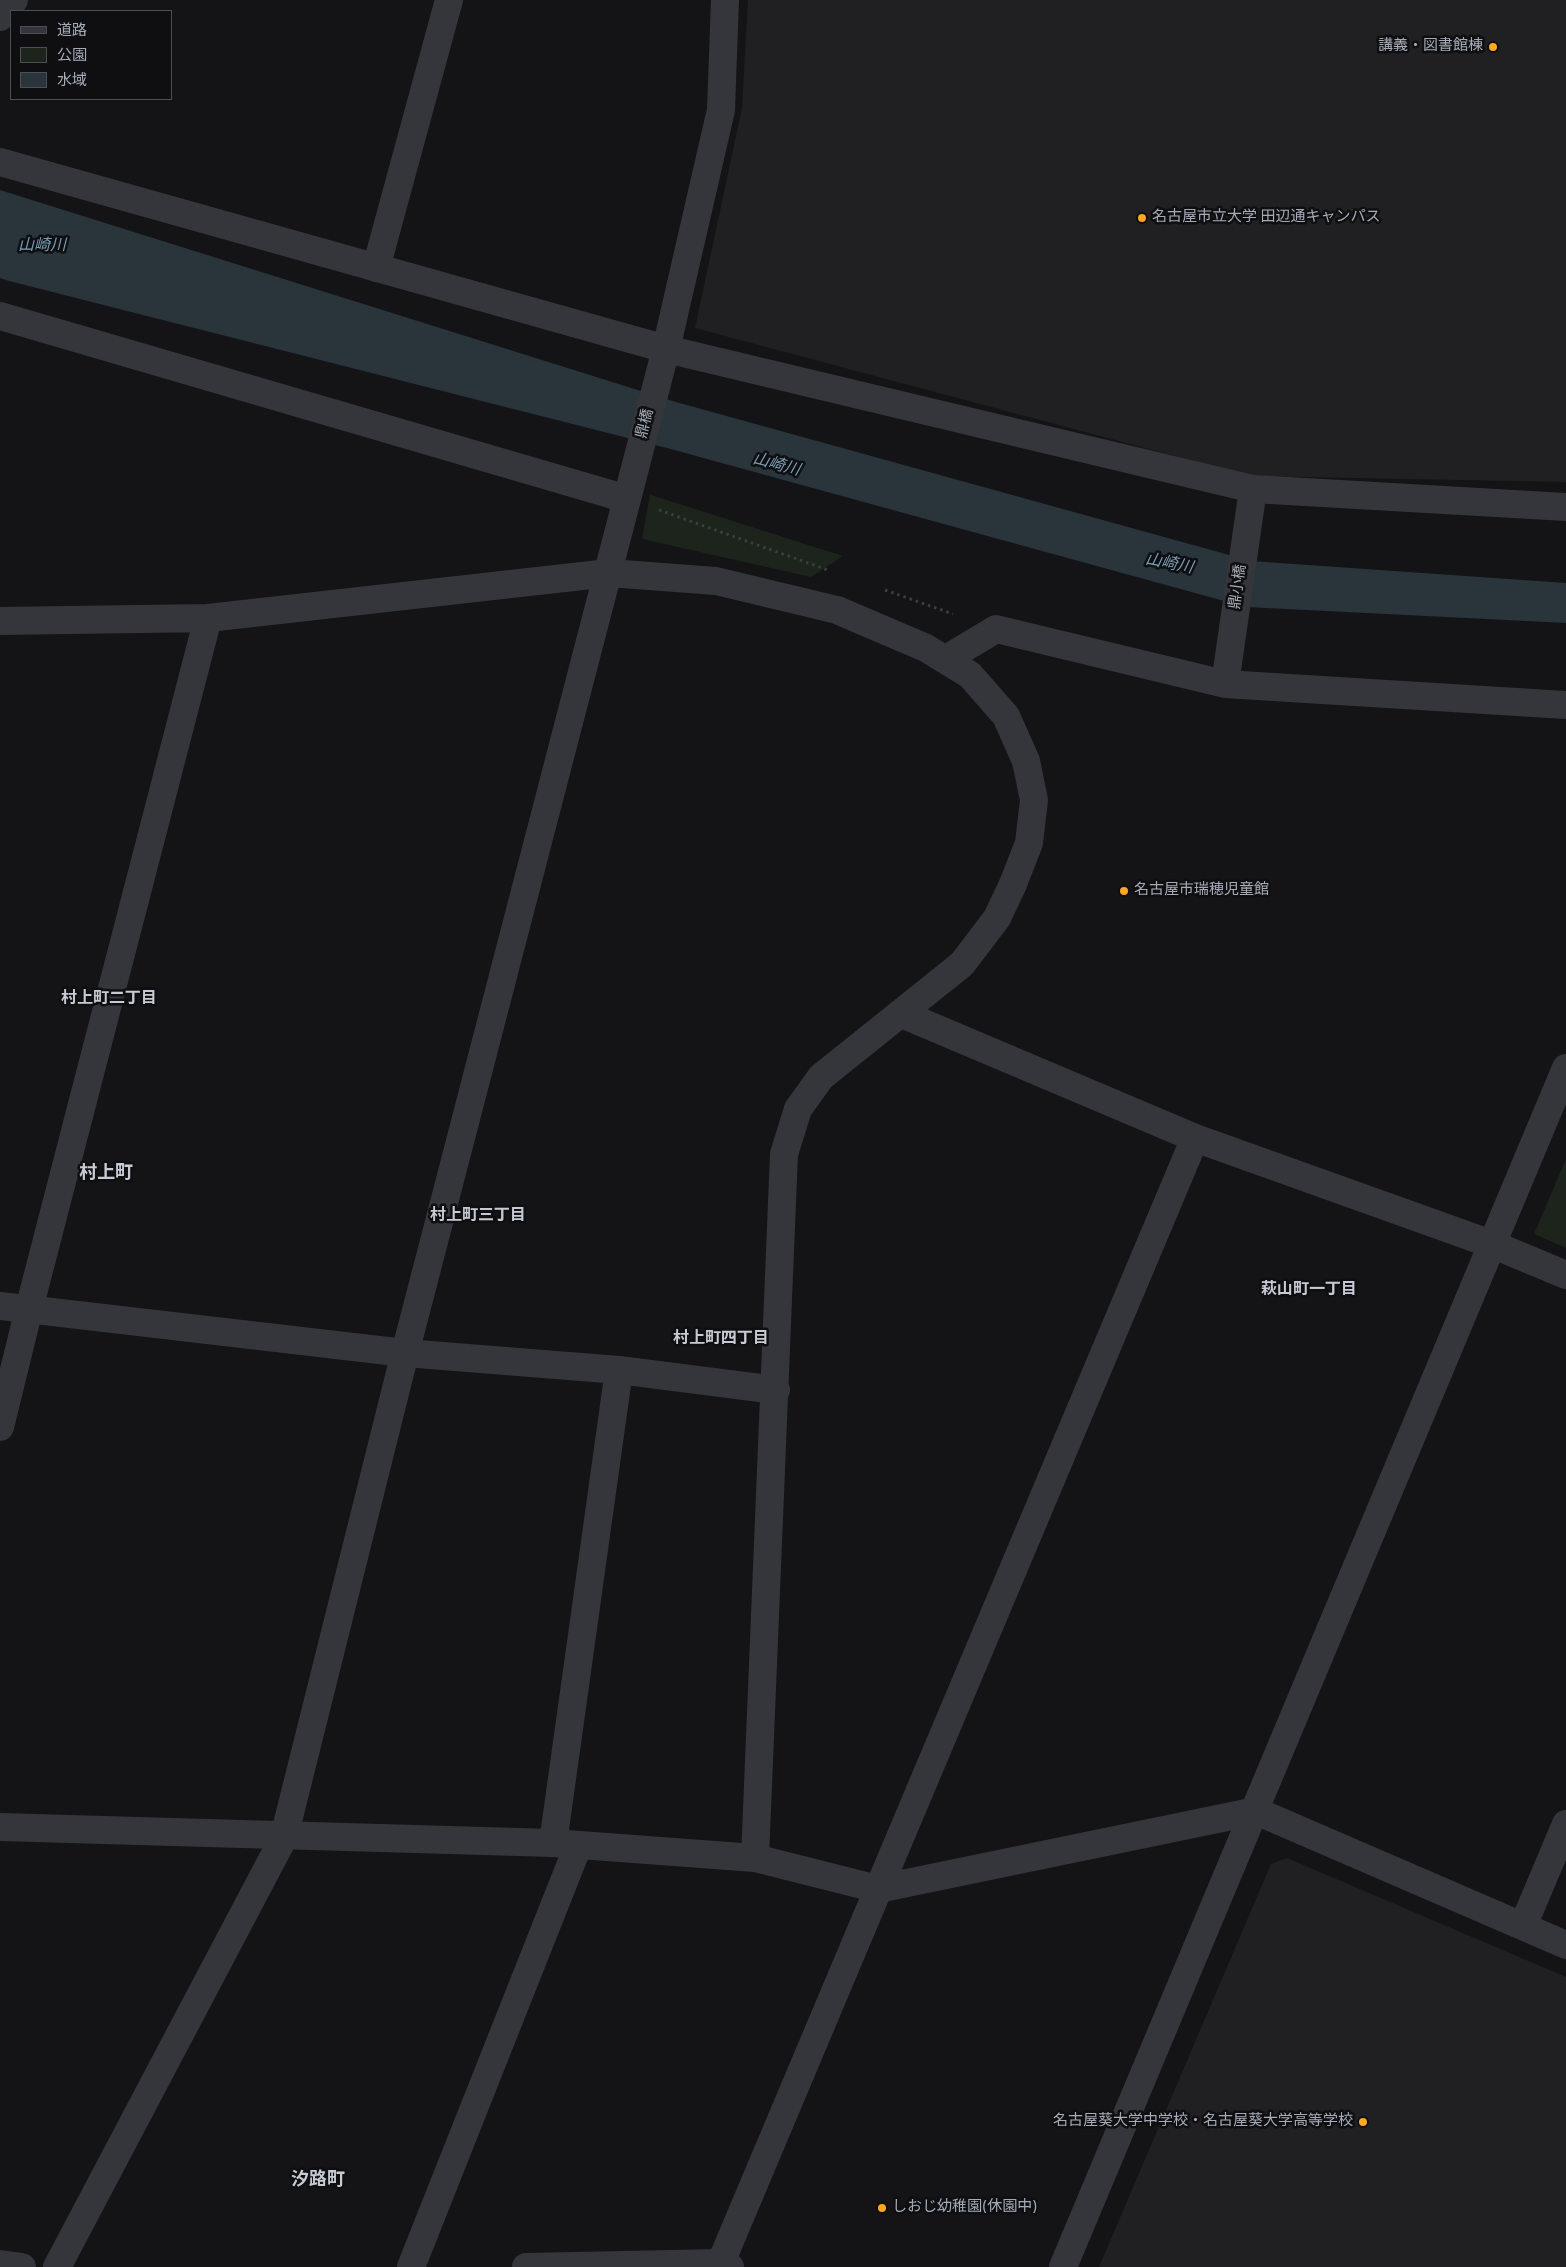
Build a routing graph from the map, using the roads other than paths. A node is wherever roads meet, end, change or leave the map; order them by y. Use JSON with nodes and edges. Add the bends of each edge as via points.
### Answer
{"nodes":[{"id":1,"x":14,"y":0,"type":"edge"},
{"id":2,"x":449,"y":0,"type":"edge"},
{"id":3,"x":725,"y":0,"type":"edge"},
{"id":4,"x":0,"y":17,"type":"edge"},
{"id":5,"x":0,"y":162,"type":"edge"},
{"id":6,"x":376,"y":268,"type":"junction"},
{"id":7,"x":0,"y":316,"type":"edge"},
{"id":8,"x":664,"y":356,"type":"junction"},
{"id":9,"x":628,"y":492,"type":"junction"},
{"id":10,"x":1252,"y":498,"type":"junction"},
{"id":11,"x":1566,"y":507,"type":"edge"},
{"id":12,"x":609,"y":573,"type":"junction"},
{"id":13,"x":208,"y":618,"type":"junction"},
{"id":14,"x":0,"y":621,"type":"edge"},
{"id":15,"x":946,"y":660,"type":"junction"},
{"id":16,"x":1226,"y":676,"type":"junction"},
{"id":17,"x":1566,"y":705,"type":"edge"},
{"id":18,"x":902,"y":1014,"type":"junction"},
{"id":19,"x":1566,"y":1068,"type":"edge"},
{"id":20,"x":1195,"y":1138,"type":"junction"},
{"id":21,"x":1494,"y":1245,"type":"junction"},
{"id":22,"x":1566,"y":1275,"type":"edge"},
{"id":23,"x":0,"y":1306,"type":"edge"},
{"id":24,"x":29,"y":1309,"type":"junction"},
{"id":25,"x":405,"y":1353,"type":"junction"},
{"id":26,"x":619,"y":1370,"type":"junction"},
{"id":27,"x":776,"y":1390,"type":"junction"},
{"id":28,"x":0,"y":1427,"type":"edge"},
{"id":29,"x":1256,"y":1811,"type":"junction"},
{"id":30,"x":1566,"y":1824,"type":"edge"},
{"id":31,"x":0,"y":1827,"type":"edge"},
{"id":32,"x":284,"y":1837,"type":"junction"},
{"id":33,"x":565,"y":1844,"type":"junction"},
{"id":34,"x":755,"y":1858,"type":"junction"},
{"id":35,"x":878,"y":1889,"type":"junction"},
{"id":36,"x":1523,"y":1926,"type":"junction"},
{"id":37,"x":1566,"y":1945,"type":"edge"},
{"id":38,"x":0,"y":2264,"type":"edge"},
{"id":39,"x":723,"y":2266,"type":"edge"},
{"id":40,"x":22,"y":2267,"type":"edge"},
{"id":41,"x":57,"y":2267,"type":"edge"},
{"id":42,"x":411,"y":2267,"type":"edge"},
{"id":43,"x":526,"y":2267,"type":"edge"},
{"id":44,"x":1063,"y":2267,"type":"edge"}],
"edges":[{"from":1,"to":4,"type":"street"},
{"from":2,"to":6,"type":"street"},
{"from":3,"to":8,"type":"street","name":"鼎橋","via":[[721,110]]},
{"from":5,"to":6,"type":"street"},
{"from":6,"to":8,"type":"street"},
{"from":7,"to":9,"type":"street"},
{"from":8,"to":9,"type":"street","name":"鼎橋"},
{"from":8,"to":10,"type":"street"},
{"from":9,"to":12,"type":"street","name":"鼎橋"},
{"from":10,"to":11,"type":"street"},
{"from":10,"to":16,"type":"street","name":"鼎小橋"},
{"from":12,"to":13,"type":"street"},
{"from":12,"to":15,"type":"street","via":[[716,581],[836,610],[926,648]]},
{"from":12,"to":25,"type":"street","name":"鼎橋"},
{"from":13,"to":14,"type":"street"},
{"from":13,"to":24,"type":"street"},
{"from":15,"to":16,"type":"street","via":[[996,629]]},
{"from":15,"to":18,"type":"street","via":[[970,675],[1006,716],[1026,761],[1034,800],[1029,843],[997,918],[962,964]]},
{"from":16,"to":17,"type":"street"},
{"from":18,"to":20,"type":"street"},
{"from":18,"to":27,"type":"street","via":[[821,1077],[798,1109],[784,1154]]},
{"from":19,"to":21,"type":"street"},
{"from":20,"to":21,"type":"street"},
{"from":20,"to":35,"type":"street"},
{"from":21,"to":22,"type":"street"},
{"from":21,"to":29,"type":"street"},
{"from":23,"to":24,"type":"street"},
{"from":24,"to":25,"type":"street"},
{"from":24,"to":28,"type":"street"},
{"from":25,"to":26,"type":"street"},
{"from":25,"to":32,"type":"street","name":"鼎橋"},
{"from":26,"to":27,"type":"street"},
{"from":26,"to":33,"type":"street"},
{"from":27,"to":34,"type":"street"},
{"from":29,"to":35,"type":"street"},
{"from":29,"to":36,"type":"street"},
{"from":29,"to":44,"type":"street"},
{"from":30,"to":36,"type":"street"},
{"from":31,"to":32,"type":"street"},
{"from":32,"to":33,"type":"street"},
{"from":32,"to":41,"type":"street","name":"鼎橋"},
{"from":33,"to":34,"type":"street"},
{"from":33,"to":42,"type":"street"},
{"from":34,"to":35,"type":"street"},
{"from":35,"to":39,"type":"street"},
{"from":36,"to":37,"type":"street"},
{"from":38,"to":40,"type":"street"},
{"from":39,"to":43,"type":"street"}]}
